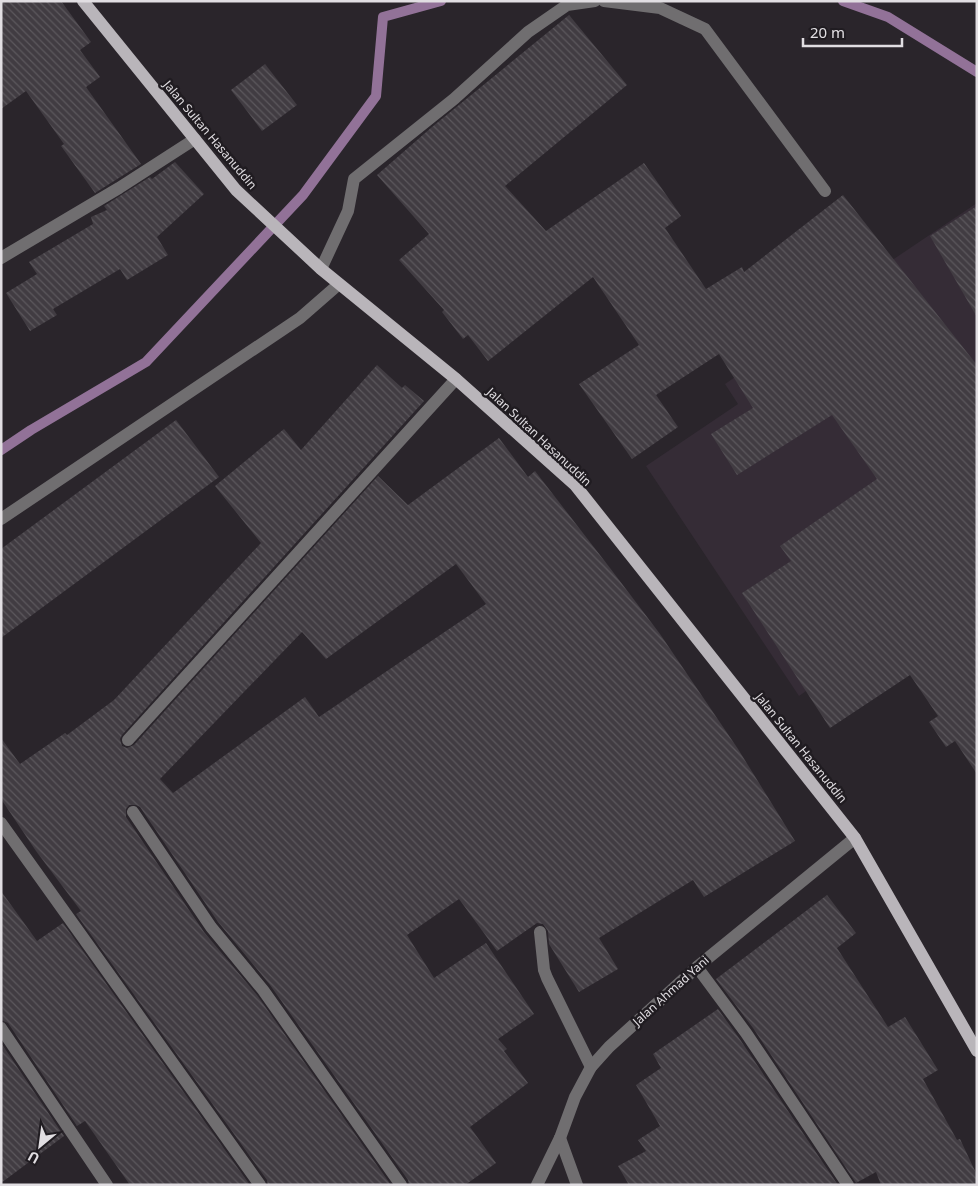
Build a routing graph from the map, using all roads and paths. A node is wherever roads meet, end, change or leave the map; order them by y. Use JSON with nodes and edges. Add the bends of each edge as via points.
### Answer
{"nodes":[{"id":1,"x":83,"y":1,"type":"edge"},
{"id":2,"x":594,"y":1,"type":"edge"},
{"id":3,"x":604,"y":1,"type":"edge"},
{"id":4,"x":195,"y":139,"type":"junction"},
{"id":5,"x":825,"y":191,"type":"dead end"},
{"id":6,"x":1,"y":258,"type":"edge"},
{"id":7,"x":317,"y":266,"type":"junction"},
{"id":8,"x":339,"y":284,"type":"junction"},
{"id":9,"x":456,"y":379,"type":"junction"},
{"id":10,"x":1,"y":520,"type":"edge"},
{"id":11,"x":128,"y":740,"type":"dead end"},
{"id":12,"x":133,"y":812,"type":"dead end"},
{"id":13,"x":1,"y":823,"type":"edge"},
{"id":14,"x":855,"y":838,"type":"junction"},
{"id":15,"x":540,"y":932,"type":"dead end"},
{"id":16,"x":697,"y":968,"type":"junction"},
{"id":17,"x":1,"y":1028,"type":"edge"},
{"id":18,"x":977,"y":1050,"type":"edge"},
{"id":19,"x":591,"y":1067,"type":"junction"},
{"id":20,"x":560,"y":1138,"type":"junction"},
{"id":21,"x":106,"y":1185,"type":"edge"},
{"id":22,"x":260,"y":1185,"type":"edge"},
{"id":23,"x":400,"y":1185,"type":"edge"},
{"id":24,"x":537,"y":1185,"type":"edge"},
{"id":25,"x":577,"y":1185,"type":"edge"},
{"id":26,"x":848,"y":1185,"type":"edge"}],
"edges":[{"from":1,"to":4,"type":"main road","name":"Jalan Sultan Hasanuddin"},
{"from":2,"to":7,"type":"street","via":[[567,5],[528,32],[454,99],[354,179],[348,211]]},
{"from":3,"to":5,"type":"street","via":[[660,8],[705,29]]},
{"from":4,"to":6,"type":"street"},
{"from":4,"to":7,"type":"main road","name":"Jalan Sultan Hasanuddin","via":[[236,190]]},
{"from":7,"to":8,"type":"main road","name":"Jalan Sultan Hasanuddin"},
{"from":8,"to":9,"type":"main road","name":"Jalan Sultan Hasanuddin"},
{"from":8,"to":10,"type":"street","via":[[300,318]]},
{"from":9,"to":11,"type":"street"},
{"from":9,"to":14,"type":"main road","name":"Jalan Sultan Hasanuddin","via":[[575,485]]},
{"from":12,"to":23,"type":"street","via":[[211,927],[263,990]]},
{"from":13,"to":22,"type":"street"},
{"from":14,"to":16,"type":"street","name":"Jalan Ahmad Yani"},
{"from":14,"to":18,"type":"main road","name":"Jalan Sultan Hasanuddin"},
{"from":15,"to":19,"type":"street","via":[[546,978]]},
{"from":16,"to":19,"type":"street","name":"Jalan Ahmad Yani"},
{"from":16,"to":26,"type":"street","via":[[746,1033]]},
{"from":17,"to":21,"type":"street"},
{"from":19,"to":20,"type":"street","name":"Jalan Ahmad Yani"},
{"from":20,"to":24,"type":"street","name":"Jalan Ahmad Yani"},
{"from":20,"to":25,"type":"street"}]}
